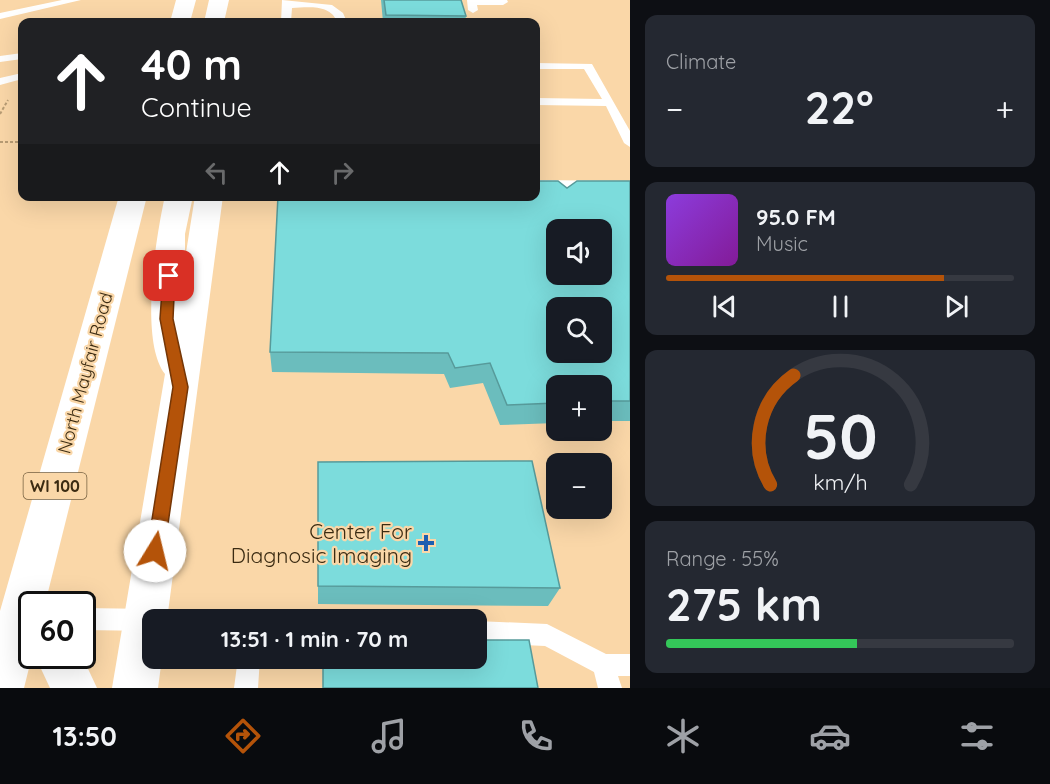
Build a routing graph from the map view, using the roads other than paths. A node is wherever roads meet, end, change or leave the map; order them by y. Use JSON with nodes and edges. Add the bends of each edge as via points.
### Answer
{"nodes":[{"id":1,"x":76,"y":0,"type":"edge"},
{"id":2,"x":186,"y":0,"type":"edge"},
{"id":3,"x":219,"y":0,"type":"edge"},
{"id":4,"x":286,"y":2,"type":"edge"},
{"id":5,"x":502,"y":2,"type":"dead end"},
{"id":6,"x":473,"y":10,"type":"dead end"},
{"id":7,"x":0,"y":16,"type":"edge"},
{"id":8,"x":181,"y":18,"type":"edge"},
{"id":9,"x":215,"y":18,"type":"edge"},
{"id":10,"x":286,"y":18,"type":"edge"},
{"id":11,"x":342,"y":18,"type":"edge"},
{"id":12,"x":18,"y":57,"type":"edge"},
{"id":13,"x":0,"y":59,"type":"edge"},
{"id":14,"x":540,"y":66,"type":"edge"},
{"id":15,"x":18,"y":77,"type":"edge"},
{"id":16,"x":0,"y":82,"type":"edge"},
{"id":17,"x":540,"y":102,"type":"edge"},
{"id":18,"x":610,"y":103,"type":"junction"},
{"id":19,"x":630,"y":143,"type":"edge"},
{"id":20,"x":540,"y":184,"type":"edge"},
{"id":21,"x":555,"y":185,"type":"junction"},
{"id":22,"x":629,"y":189,"type":"edge"},
{"id":23,"x":132,"y":201,"type":"edge"},
{"id":24,"x":178,"y":201,"type":"edge"},
{"id":25,"x":208,"y":201,"type":"edge"},
{"id":26,"x":561,"y":203,"type":"edge"},
{"id":27,"x":181,"y":387,"type":"junction"},
{"id":28,"x":28,"y":591,"type":"edge"},
{"id":29,"x":151,"y":609,"type":"edge"},
{"id":30,"x":96,"y":620,"type":"edge"},
{"id":31,"x":142,"y":620,"type":"edge"},
{"id":32,"x":18,"y":629,"type":"edge"},
{"id":33,"x":487,"y":632,"type":"edge"},
{"id":34,"x":142,"y":654,"type":"edge"},
{"id":35,"x":604,"y":665,"type":"junction"},
{"id":36,"x":630,"y":665,"type":"edge"},
{"id":37,"x":64,"y":669,"type":"edge"},
{"id":38,"x":248,"y":669,"type":"edge"},
{"id":39,"x":1,"y":688,"type":"edge"},
{"id":40,"x":74,"y":688,"type":"edge"},
{"id":41,"x":135,"y":688,"type":"edge"},
{"id":42,"x":246,"y":688,"type":"edge"},
{"id":43,"x":610,"y":688,"type":"edge"}],
"edges":[{"from":1,"to":7,"type":"lane"},
{"from":2,"to":8,"type":"main road"},
{"from":3,"to":9,"type":"main road"},
{"from":4,"to":10,"type":"lane"},
{"from":4,"to":11,"type":"lane","via":[[327,5],[337,8]]},
{"from":5,"to":6,"type":"lane","via":[[471,2]]},
{"from":12,"to":13,"type":"lane"},
{"from":14,"to":18,"type":"lane","via":[[588,66]]},
{"from":15,"to":16,"type":"lane"},
{"from":17,"to":18,"type":"lane"},
{"from":18,"to":19,"type":"lane"},
{"from":20,"to":21,"type":"lane"},
{"from":21,"to":22,"type":"lane"},
{"from":21,"to":26,"type":"lane"},
{"from":23,"to":28,"type":"main road","name":"North Mayfair Road","number":"WI 100"},
{"from":24,"to":27,"type":"main road","via":[[171,234],[167,319]]},
{"from":25,"to":27,"type":"main road"},
{"from":27,"to":29,"type":"main road"},
{"from":30,"to":31,"type":"lane"},
{"from":32,"to":39,"type":"main road","name":"North Mayfair Road","number":"WI 100"},
{"from":33,"to":35,"type":"lane","via":[[547,635]]},
{"from":34,"to":41,"type":"main road"},
{"from":35,"to":36,"type":"lane"},
{"from":35,"to":43,"type":"lane"},
{"from":37,"to":40,"type":"main road"},
{"from":38,"to":42,"type":"lane"}]}
